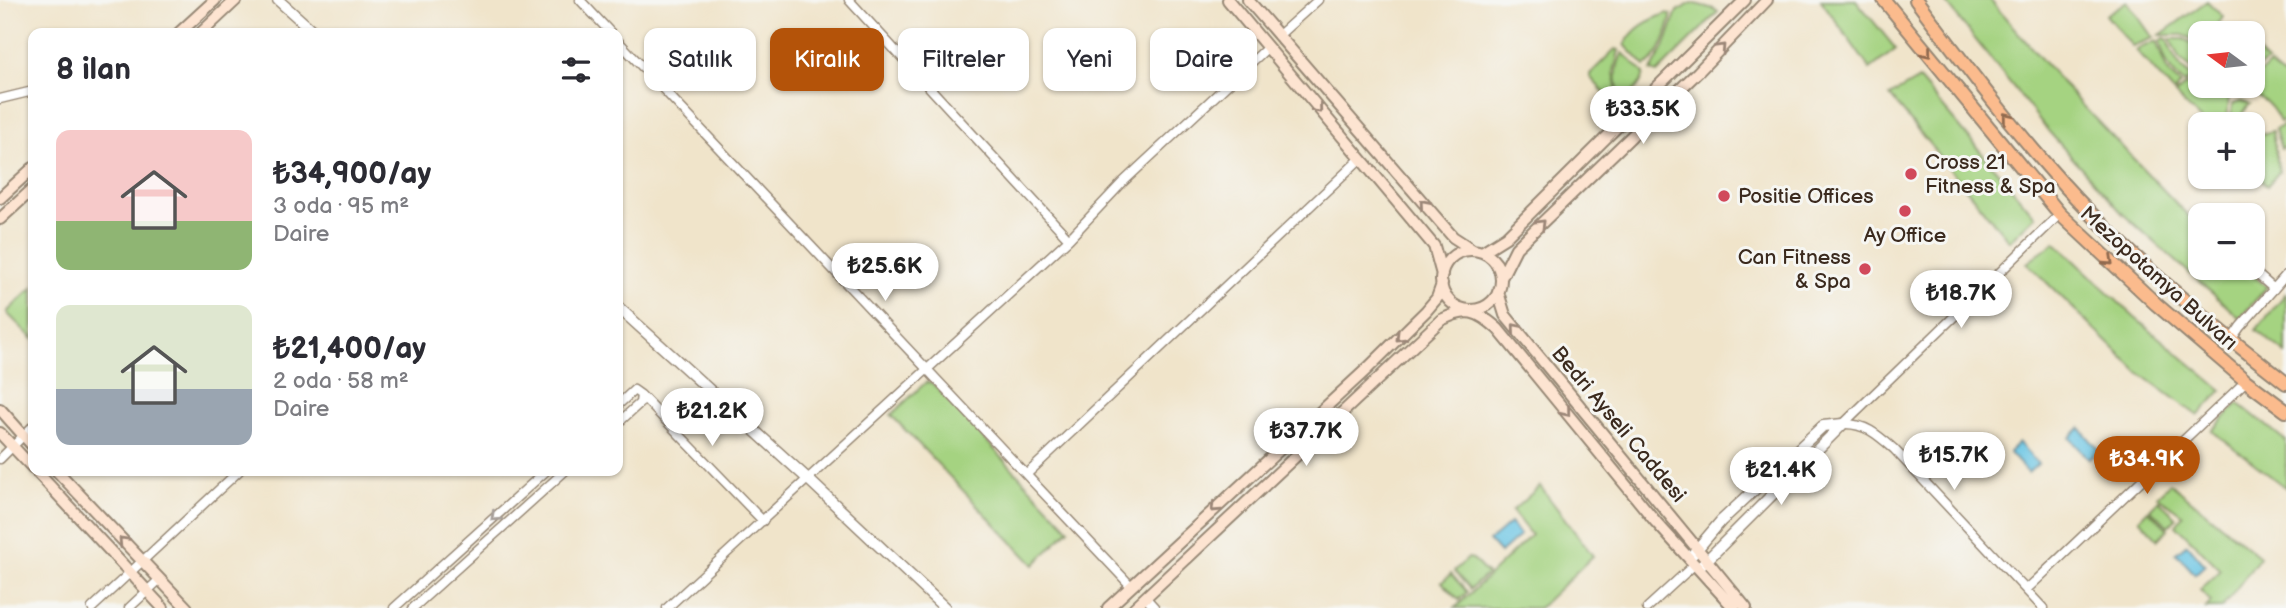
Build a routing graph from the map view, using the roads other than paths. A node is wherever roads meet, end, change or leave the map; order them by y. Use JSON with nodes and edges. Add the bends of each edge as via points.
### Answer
{"nodes":[{"id":1,"x":215,"y":0,"type":"edge"},
{"id":2,"x":236,"y":0,"type":"edge"},
{"id":3,"x":278,"y":0,"type":"edge"},
{"id":4,"x":580,"y":0,"type":"edge"},
{"id":5,"x":849,"y":0,"type":"edge"},
{"id":6,"x":1228,"y":0,"type":"edge"},
{"id":7,"x":1248,"y":0,"type":"edge"},
{"id":8,"x":1318,"y":0,"type":"edge"},
{"id":9,"x":1745,"y":0,"type":"edge"},
{"id":10,"x":1768,"y":0,"type":"edge"},
{"id":11,"x":1884,"y":0,"type":"edge"},
{"id":12,"x":1916,"y":0,"type":"edge"},
{"id":13,"x":184,"y":28,"type":"edge"},
{"id":14,"x":206,"y":28,"type":"edge"},
{"id":15,"x":309,"y":28,"type":"edge"},
{"id":16,"x":606,"y":28,"type":"edge"},
{"id":17,"x":1278,"y":36,"type":"junction"},
{"id":18,"x":623,"y":46,"type":"edge"},
{"id":19,"x":1267,"y":48,"type":"junction"},
{"id":20,"x":28,"y":92,"type":"edge"},
{"id":21,"x":0,"y":99,"type":"edge"},
{"id":22,"x":1360,"y":159,"type":"junction"},
{"id":23,"x":28,"y":173,"type":"edge"},
{"id":24,"x":28,"y":193,"type":"edge"},
{"id":25,"x":0,"y":198,"type":"edge"},
{"id":26,"x":2060,"y":214,"type":"junction"},
{"id":27,"x":0,"y":219,"type":"edge"},
{"id":28,"x":1069,"y":239,"type":"junction"},
{"id":29,"x":1478,"y":251,"type":"junction"},
{"id":30,"x":2286,"y":275,"type":"edge"},
{"id":31,"x":1501,"y":278,"type":"junction"},
{"id":32,"x":1442,"y":280,"type":"junction"},
{"id":33,"x":2264,"y":280,"type":"edge"},
{"id":34,"x":2274,"y":289,"type":"junction"},
{"id":35,"x":1498,"y":292,"type":"junction"},
{"id":36,"x":1470,"y":311,"type":"junction"},
{"id":37,"x":623,"y":312,"type":"edge"},
{"id":38,"x":2231,"y":340,"type":"junction"},
{"id":39,"x":927,"y":368,"type":"junction"},
{"id":40,"x":2246,"y":381,"type":"junction"},
{"id":41,"x":2286,"y":383,"type":"edge"},
{"id":42,"x":641,"y":395,"type":"junction"},
{"id":43,"x":623,"y":400,"type":"edge"},
{"id":44,"x":0,"y":410,"type":"edge"},
{"id":45,"x":2286,"y":411,"type":"edge"},
{"id":46,"x":623,"y":418,"type":"edge"},
{"id":47,"x":1843,"y":424,"type":"junction"},
{"id":48,"x":28,"y":431,"type":"edge"},
{"id":49,"x":0,"y":433,"type":"edge"},
{"id":50,"x":24,"y":435,"type":"junction"},
{"id":51,"x":28,"y":440,"type":"edge"},
{"id":52,"x":13,"y":447,"type":"junction"},
{"id":53,"x":0,"y":459,"type":"edge"},
{"id":54,"x":28,"y":463,"type":"edge"},
{"id":55,"x":1027,"y":474,"type":"junction"},
{"id":56,"x":40,"y":476,"type":"edge"},
{"id":57,"x":62,"y":476,"type":"edge"},
{"id":58,"x":234,"y":476,"type":"edge"},
{"id":59,"x":540,"y":476,"type":"edge"},
{"id":60,"x":559,"y":476,"type":"edge"},
{"id":61,"x":809,"y":480,"type":"junction"},
{"id":62,"x":763,"y":521,"type":"junction"},
{"id":63,"x":1699,"y":550,"type":"junction"},
{"id":64,"x":142,"y":562,"type":"junction"},
{"id":65,"x":1697,"y":563,"type":"junction"},
{"id":66,"x":130,"y":574,"type":"junction"},
{"id":67,"x":159,"y":580,"type":"junction"},
{"id":68,"x":1131,"y":586,"type":"junction"},
{"id":69,"x":2026,"y":590,"type":"junction"},
{"id":70,"x":146,"y":591,"type":"junction"},
{"id":71,"x":1145,"y":597,"type":"junction"},
{"id":72,"x":92,"y":608,"type":"edge"},
{"id":73,"x":129,"y":608,"type":"edge"},
{"id":74,"x":163,"y":608,"type":"edge"},
{"id":75,"x":187,"y":608,"type":"edge"},
{"id":76,"x":394,"y":608,"type":"edge"},
{"id":77,"x":412,"y":608,"type":"edge"},
{"id":78,"x":667,"y":608,"type":"edge"},
{"id":79,"x":945,"y":608,"type":"edge"},
{"id":80,"x":1108,"y":608,"type":"edge"},
{"id":81,"x":1134,"y":608,"type":"edge"},
{"id":82,"x":1155,"y":608,"type":"edge"},
{"id":83,"x":1647,"y":608,"type":"edge"},
{"id":84,"x":1734,"y":608,"type":"edge"},
{"id":85,"x":1746,"y":608,"type":"edge"},
{"id":86,"x":2043,"y":608,"type":"edge"}],
"edges":[{"from":1,"to":13,"type":"main road"},
{"from":2,"to":14,"type":"main road"},
{"from":3,"to":15,"type":"street"},
{"from":4,"to":16,"type":"street"},
{"from":5,"to":28,"type":"street"},
{"from":6,"to":19,"type":"main road"},
{"from":7,"to":17,"type":"main road"},
{"from":8,"to":17,"type":"street"},
{"from":9,"to":29,"type":"main road","via":[[1506,237]]},
{"from":31,"to":10,"type":"main road","one_way":true,"via":[[1516,248]]},
{"from":11,"to":26,"type":"main road","name":"Mezopotamya Bulvarı","one_way":true},
{"from":38,"to":12,"type":"main road","name":"Mezopotamya Bulvarı","one_way":true,"via":[[2078,200]]},
{"from":29,"to":17,"type":"main road","one_way":true,"via":[[1453,237]]},
{"from":18,"to":39,"type":"street"},
{"from":19,"to":22,"type":"main road","one_way":true},
{"from":19,"to":28,"type":"street","via":[[1122,183]]},
{"from":20,"to":21,"type":"street"},
{"from":22,"to":32,"type":"main road","via":[[1433,246]]},
{"from":22,"to":55,"type":"street"},
{"from":23,"to":25,"type":"main road"},
{"from":24,"to":27,"type":"main road"},
{"from":26,"to":40,"type":"main road","name":"Mezopotamya Bulvarı","one_way":true,"via":[[2155,304]]},
{"from":26,"to":47,"type":"street"},
{"from":28,"to":39,"type":"street"},
{"from":29,"to":31,"type":"main road","via":[[1496,263]]},
{"from":29,"to":32,"type":"main road","via":[[1456,254],[1444,267]]},
{"from":30,"to":34,"type":"street"},
{"from":31,"to":35,"type":"main road"},
{"from":32,"to":36,"type":"main road","via":[[1449,300]]},
{"from":32,"to":68,"type":"main road","one_way":true,"via":[[1437,298],[1426,311]]},
{"from":33,"to":34,"type":"street"},
{"from":34,"to":38,"type":"street"},
{"from":35,"to":36,"type":"main road","via":[[1489,304]]},
{"from":63,"to":35,"type":"main road","name":"Bedri Ayseli Caddesi","one_way":true,"via":[[1504,315]]},
{"from":36,"to":65,"type":"main road","name":"Bedri Ayseli Caddesi","one_way":true,"via":[[1499,329],[1656,522]]},
{"from":36,"to":71,"type":"main road","via":[[1452,314],[1431,328]]},
{"from":37,"to":61,"type":"street"},
{"from":38,"to":41,"type":"main road","name":"Mezopotamya Bulvarı"},
{"from":39,"to":55,"type":"street"},
{"from":39,"to":61,"type":"street"},
{"from":40,"to":45,"type":"main road","name":"Mezopotamya Bulvarı"},
{"from":40,"to":69,"type":"street"},
{"from":42,"to":43,"type":"street","via":[[634,390]]},
{"from":42,"to":46,"type":"street","via":[[640,403]]},
{"from":42,"to":62,"type":"street"},
{"from":44,"to":50,"type":"main road"},
{"from":47,"to":63,"type":"street","via":[[1824,426],[1721,521]]},
{"from":47,"to":65,"type":"street"},
{"from":47,"to":69,"type":"street","via":[[1872,431],[1894,449]]},
{"from":48,"to":50,"type":"street"},
{"from":49,"to":52,"type":"main road"},
{"from":50,"to":51,"type":"main road"},
{"from":50,"to":52,"type":"street"},
{"from":52,"to":53,"type":"street"},
{"from":52,"to":54,"type":"main road"},
{"from":55,"to":68,"type":"street"},
{"from":56,"to":66,"type":"main road"},
{"from":64,"to":57,"type":"main road","one_way":true},
{"from":58,"to":64,"type":"street"},
{"from":59,"to":76,"type":"street","one_way":true},
{"from":60,"to":77,"type":"street"},
{"from":61,"to":62,"type":"street"},
{"from":61,"to":79,"type":"street"},
{"from":62,"to":78,"type":"street"},
{"from":63,"to":65,"type":"main road","name":"Bedri Ayseli Caddesi"},
{"from":64,"to":66,"type":"street"},
{"from":64,"to":67,"type":"main road"},
{"from":65,"to":83,"type":"street"},
{"from":65,"to":84,"type":"main road","name":"Bedri Ayseli Caddesi"},
{"from":65,"to":85,"type":"main road","name":"Bedri Ayseli Caddesi"},
{"from":66,"to":70,"type":"main road"},
{"from":66,"to":72,"type":"street"},
{"from":67,"to":70,"type":"street"},
{"from":67,"to":75,"type":"main road"},
{"from":68,"to":80,"type":"main road"},
{"from":69,"to":86,"type":"street"},
{"from":70,"to":73,"type":"street"},
{"from":70,"to":74,"type":"main road"},
{"from":71,"to":81,"type":"main road"},
{"from":71,"to":82,"type":"street"}]}
